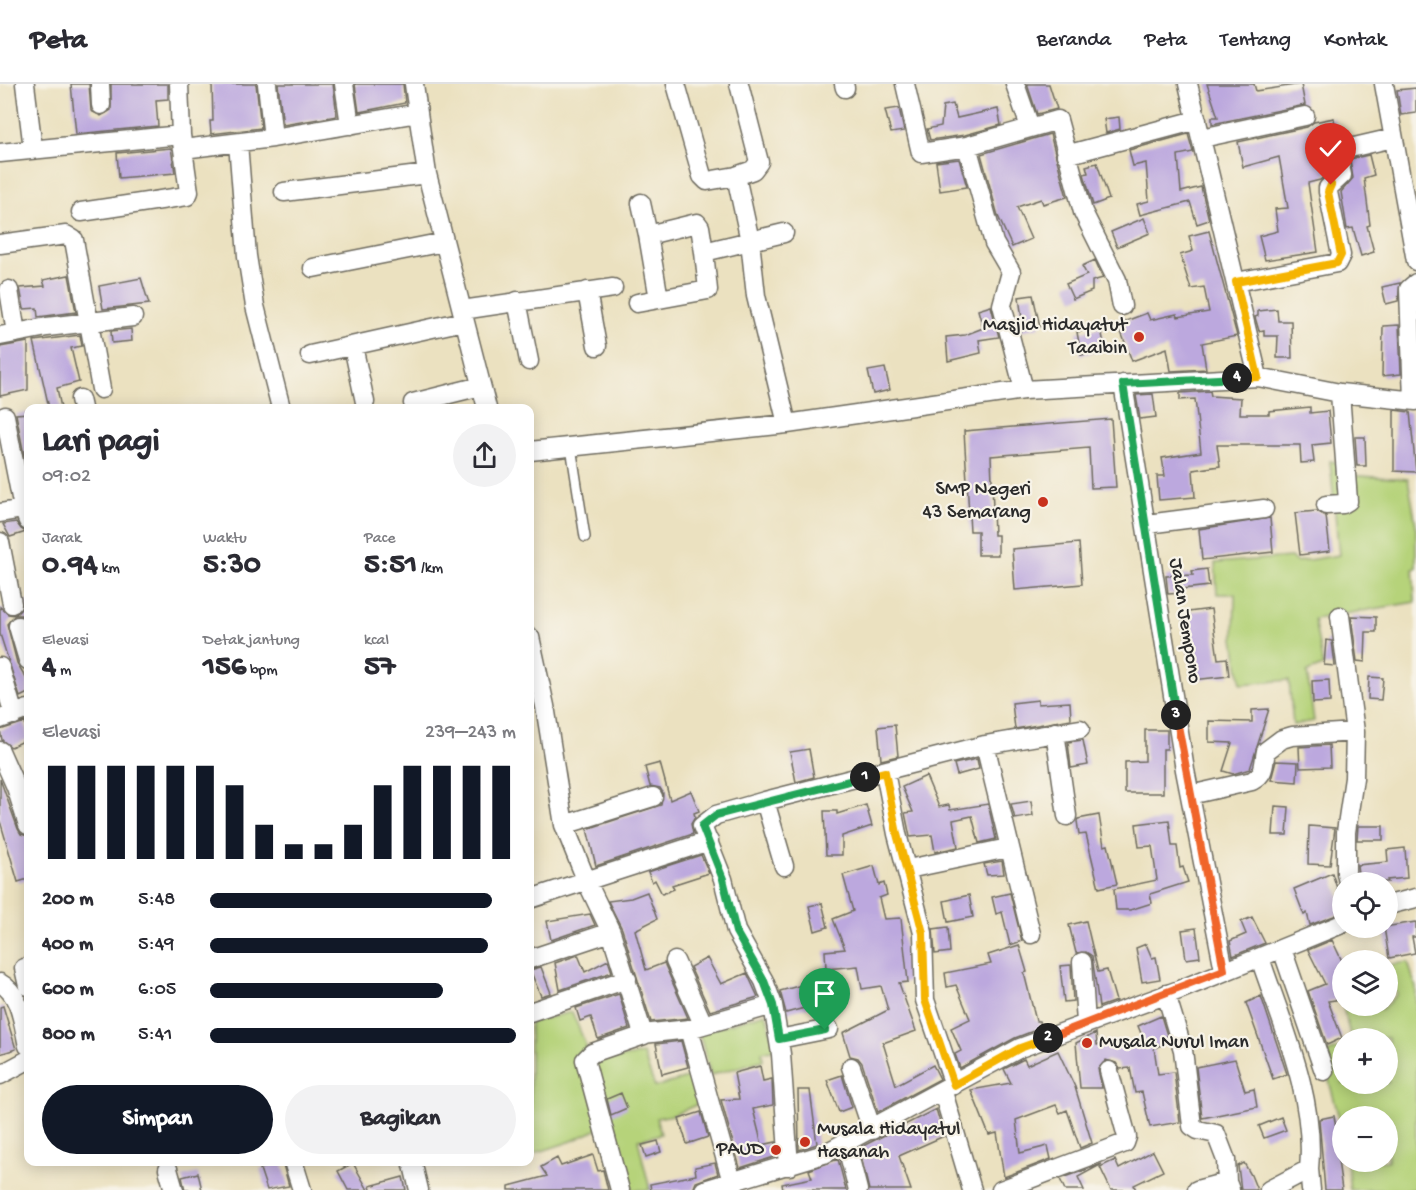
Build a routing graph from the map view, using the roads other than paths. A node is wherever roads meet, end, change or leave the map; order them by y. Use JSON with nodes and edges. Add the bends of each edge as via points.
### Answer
{"nodes":[{"id":1,"x":26,"y":84,"type":"edge"},
{"id":2,"x":100,"y":84,"type":"edge"},
{"id":3,"x":179,"y":84,"type":"edge"},
{"id":4,"x":267,"y":84,"type":"edge"},
{"id":5,"x":344,"y":84,"type":"edge"},
{"id":6,"x":414,"y":84,"type":"edge"},
{"id":7,"x":676,"y":84,"type":"edge"},
{"id":8,"x":739,"y":84,"type":"edge"},
{"id":9,"x":905,"y":84,"type":"edge"},
{"id":10,"x":1015,"y":84,"type":"edge"},
{"id":11,"x":1188,"y":84,"type":"edge"},
{"id":12,"x":1384,"y":84,"type":"edge"},
{"id":13,"x":101,"y":105,"type":"dead end"},
{"id":14,"x":417,"y":113,"type":"junction"},
{"id":15,"x":1305,"y":116,"type":"dead end"},
{"id":16,"x":350,"y":125,"type":"junction"},
{"id":17,"x":1030,"y":127,"type":"junction"},
{"id":18,"x":1200,"y":129,"type":"junction"},
{"id":19,"x":273,"y":138,"type":"junction"},
{"id":20,"x":1392,"y":138,"type":"junction"},
{"id":21,"x":182,"y":142,"type":"junction"},
{"id":22,"x":238,"y":143,"type":"junction"},
{"id":23,"x":967,"y":146,"type":"junction"},
{"id":24,"x":33,"y":149,"type":"junction"},
{"id":25,"x":0,"y":153,"type":"edge"},
{"id":26,"x":1066,"y":155,"type":"junction"},
{"id":27,"x":427,"y":174,"type":"junction"},
{"id":28,"x":736,"y":176,"type":"junction"},
{"id":29,"x":284,"y":192,"type":"dead end"},
{"id":30,"x":641,"y":203,"type":"dead end"},
{"id":31,"x":81,"y":212,"type":"dead end"},
{"id":32,"x":784,"y":232,"type":"dead end"},
{"id":33,"x":648,"y":234,"type":"junction"},
{"id":34,"x":750,"y":241,"type":"junction"},
{"id":35,"x":444,"y":242,"type":"junction"},
{"id":36,"x":0,"y":244,"type":"edge"},
{"id":37,"x":704,"y":252,"type":"junction"},
{"id":38,"x":1416,"y":261,"type":"edge"},
{"id":39,"x":313,"y":268,"type":"dead end"},
{"id":40,"x":1236,"y":282,"type":"junction"},
{"id":41,"x":1416,"y":283,"type":"edge"},
{"id":42,"x":613,"y":288,"type":"dead end"},
{"id":43,"x":9,"y":290,"type":"dead end"},
{"id":44,"x":587,"y":291,"type":"junction"},
{"id":45,"x":659,"y":299,"type":"junction"},
{"id":46,"x":517,"y":301,"type":"junction"},
{"id":47,"x":637,"y":303,"type":"dead end"},
{"id":48,"x":1122,"y":306,"type":"dead end"},
{"id":49,"x":463,"y":316,"type":"junction"},
{"id":50,"x":133,"y":317,"type":"dead end"},
{"id":51,"x":89,"y":322,"type":"junction"},
{"id":52,"x":8,"y":335,"type":"edge"},
{"id":53,"x":353,"y":346,"type":"junction"},
{"id":54,"x":597,"y":346,"type":"dead end"},
{"id":55,"x":310,"y":355,"type":"dead end"},
{"id":56,"x":529,"y":361,"type":"dead end"},
{"id":57,"x":1258,"y":377,"type":"junction"},
{"id":58,"x":1123,"y":384,"type":"junction"},
{"id":59,"x":481,"y":386,"type":"junction"},
{"id":60,"x":101,"y":389,"type":"dead end"},
{"id":61,"x":1024,"y":390,"type":"junction"},
{"id":62,"x":1340,"y":393,"type":"junction"},
{"id":63,"x":1415,"y":401,"type":"edge"},
{"id":64,"x":365,"y":402,"type":"dead end"},
{"id":65,"x":413,"y":403,"type":"dead end"},
{"id":66,"x":280,"y":404,"type":"edge"},
{"id":67,"x":486,"y":404,"type":"edge"},
{"id":68,"x":5,"y":416,"type":"dead end"},
{"id":69,"x":787,"y":424,"type":"junction"},
{"id":70,"x":571,"y":447,"type":"junction"},
{"id":71,"x":534,"y":451,"type":"edge"},
{"id":72,"x":24,"y":499,"type":"edge"},
{"id":73,"x":1326,"y":506,"type":"dead end"},
{"id":74,"x":1264,"y":509,"type":"dead end"},
{"id":75,"x":24,"y":512,"type":"edge"},
{"id":76,"x":0,"y":513,"type":"edge"},
{"id":77,"x":1147,"y":524,"type":"junction"},
{"id":78,"x":585,"y":537,"type":"dead end"},
{"id":79,"x":0,"y":542,"type":"edge"},
{"id":80,"x":12,"y":604,"type":"dead end"},
{"id":81,"x":1340,"y":616,"type":"dead end"},
{"id":82,"x":18,"y":626,"type":"dead end"},
{"id":83,"x":24,"y":646,"type":"edge"},
{"id":84,"x":534,"y":655,"type":"edge"},
{"id":85,"x":0,"y":667,"type":"edge"},
{"id":86,"x":14,"y":714,"type":"edge"},
{"id":87,"x":1080,"y":729,"type":"dead end"},
{"id":88,"x":1055,"y":732,"type":"junction"},
{"id":89,"x":1355,"y":732,"type":"junction"},
{"id":90,"x":986,"y":745,"type":"junction"},
{"id":91,"x":0,"y":751,"type":"edge"},
{"id":92,"x":885,"y":772,"type":"junction"},
{"id":93,"x":1190,"y":795,"type":"junction"},
{"id":94,"x":654,"y":796,"type":"dead end"},
{"id":95,"x":765,"y":801,"type":"junction"},
{"id":96,"x":24,"y":812,"type":"edge"},
{"id":97,"x":1067,"y":816,"type":"dead end"},
{"id":98,"x":564,"y":825,"type":"junction"},
{"id":99,"x":709,"y":841,"type":"junction"},
{"id":100,"x":1008,"y":848,"type":"junction"},
{"id":101,"x":784,"y":866,"type":"dead end"},
{"id":102,"x":908,"y":869,"type":"junction"},
{"id":103,"x":1346,"y":872,"type":"edge"},
{"id":104,"x":586,"y":882,"type":"junction"},
{"id":105,"x":534,"y":898,"type":"edge"},
{"id":106,"x":1416,"y":898,"type":"edge"},
{"id":107,"x":1398,"y":902,"type":"edge"},
{"id":108,"x":1332,"y":928,"type":"edge"},
{"id":109,"x":611,"y":932,"type":"junction"},
{"id":110,"x":1031,"y":934,"type":"dead end"},
{"id":111,"x":1282,"y":949,"type":"junction"},
{"id":112,"x":534,"y":958,"type":"edge"},
{"id":113,"x":1260,"y":958,"type":"junction"},
{"id":114,"x":675,"y":961,"type":"dead end"},
{"id":115,"x":1082,"y":962,"type":"dead end"},
{"id":116,"x":1224,"y":970,"type":"junction"},
{"id":117,"x":627,"y":980,"type":"junction"},
{"id":118,"x":0,"y":983,"type":"edge"},
{"id":119,"x":1166,"y":994,"type":"junction"},
{"id":120,"x":773,"y":1005,"type":"junction"},
{"id":121,"x":534,"y":1011,"type":"edge"},
{"id":122,"x":1086,"y":1023,"type":"junction"},
{"id":123,"x":696,"y":1026,"type":"junction"},
{"id":124,"x":829,"y":1029,"type":"dead end"},
{"id":125,"x":24,"y":1030,"type":"edge"},
{"id":126,"x":644,"y":1035,"type":"junction"},
{"id":127,"x":779,"y":1039,"type":"junction"},
{"id":128,"x":24,"y":1062,"type":"edge"},
{"id":129,"x":850,"y":1067,"type":"dead end"},
{"id":130,"x":1109,"y":1071,"type":"dead end"},
{"id":131,"x":1324,"y":1071,"type":"dead end"},
{"id":132,"x":0,"y":1075,"type":"edge"},
{"id":133,"x":949,"y":1088,"type":"junction"},
{"id":134,"x":872,"y":1130,"type":"junction"},
{"id":135,"x":846,"y":1143,"type":"junction"},
{"id":136,"x":295,"y":1166,"type":"edge"},
{"id":137,"x":413,"y":1166,"type":"edge"},
{"id":138,"x":789,"y":1166,"type":"junction"},
{"id":139,"x":168,"y":1169,"type":"dead end"},
{"id":140,"x":1309,"y":1169,"type":"junction"},
{"id":141,"x":732,"y":1182,"type":"junction"},
{"id":142,"x":1228,"y":1186,"type":"edge"},
{"id":143,"x":709,"y":1189,"type":"edge"},
{"id":144,"x":174,"y":1190,"type":"edge"},
{"id":145,"x":302,"y":1190,"type":"edge"},
{"id":146,"x":419,"y":1190,"type":"edge"},
{"id":147,"x":620,"y":1190,"type":"edge"},
{"id":148,"x":858,"y":1190,"type":"edge"},
{"id":149,"x":972,"y":1190,"type":"edge"},
{"id":150,"x":1001,"y":1190,"type":"edge"},
{"id":151,"x":1197,"y":1190,"type":"edge"},
{"id":152,"x":1269,"y":1190,"type":"edge"},
{"id":153,"x":1311,"y":1190,"type":"edge"}],
"edges":[{"from":1,"to":24,"type":"street"},
{"from":2,"to":13,"type":"street"},
{"from":3,"to":21,"type":"street"},
{"from":4,"to":19,"type":"street"},
{"from":5,"to":16,"type":"street"},
{"from":6,"to":14,"type":"street"},
{"from":7,"to":28,"type":"street","via":[[702,176],[707,181]]},
{"from":8,"to":28,"type":"street","via":[[759,162],[753,170]]},
{"from":9,"to":23,"type":"street","via":[[919,152]]},
{"from":10,"to":17,"type":"street"},
{"from":11,"to":18,"type":"street"},
{"from":12,"to":20,"type":"street"},
{"from":14,"to":16,"type":"street"},
{"from":14,"to":27,"type":"street"},
{"from":15,"to":18,"type":"street"},
{"from":16,"to":19,"type":"street"},
{"from":17,"to":23,"type":"street"},
{"from":17,"to":26,"type":"street","via":[[1058,120]]},
{"from":18,"to":26,"type":"street"},
{"from":18,"to":40,"type":"street"},
{"from":19,"to":22,"type":"street"},
{"from":20,"to":38,"type":"street"},
{"from":20,"to":40,"type":"street","via":[[1337,151],[1342,175],[1328,192],[1341,255],[1337,263]]},
{"from":21,"to":22,"type":"street"},
{"from":21,"to":24,"type":"street"},
{"from":21,"to":31,"type":"street","via":[[189,192],[183,199]]},
{"from":22,"to":66,"type":"street","via":[[255,306]]},
{"from":23,"to":61,"type":"street","via":[[993,243],[1011,272],[1002,305]]},
{"from":24,"to":25,"type":"street"},
{"from":26,"to":48,"type":"street","via":[[1083,212],[1117,280]]},
{"from":27,"to":29,"type":"street"},
{"from":27,"to":35,"type":"street"},
{"from":28,"to":34,"type":"street"},
{"from":30,"to":33,"type":"street"},
{"from":32,"to":34,"type":"street"},
{"from":33,"to":37,"type":"street","via":[[697,223]]},
{"from":33,"to":45,"type":"street"},
{"from":34,"to":37,"type":"street"},
{"from":34,"to":69,"type":"street","via":[[756,296]]},
{"from":35,"to":39,"type":"street"},
{"from":35,"to":49,"type":"street"},
{"from":36,"to":51,"type":"street","via":[[71,236]]},
{"from":37,"to":45,"type":"street","via":[[708,290]]},
{"from":40,"to":57,"type":"street"},
{"from":41,"to":63,"type":"street","via":[[1409,289]]},
{"from":42,"to":44,"type":"street"},
{"from":43,"to":52,"type":"street"},
{"from":44,"to":46,"type":"street"},
{"from":44,"to":54,"type":"street"},
{"from":45,"to":47,"type":"street"},
{"from":46,"to":49,"type":"street"},
{"from":46,"to":56,"type":"street"},
{"from":49,"to":53,"type":"street"},
{"from":49,"to":59,"type":"street"},
{"from":50,"to":51,"type":"street"},
{"from":51,"to":52,"type":"street"},
{"from":51,"to":60,"type":"street"},
{"from":53,"to":55,"type":"street"},
{"from":53,"to":64,"type":"street"},
{"from":57,"to":58,"type":"street"},
{"from":57,"to":62,"type":"street"},
{"from":58,"to":61,"type":"street"},
{"from":58,"to":77,"type":"street","name":"Jalan Jempono"},
{"from":59,"to":65,"type":"street"},
{"from":59,"to":67,"type":"street"},
{"from":61,"to":69,"type":"street"},
{"from":62,"to":63,"type":"street"},
{"from":62,"to":73,"type":"street","via":[[1348,501]]},
{"from":68,"to":72,"type":"street"},
{"from":69,"to":70,"type":"street"},
{"from":70,"to":71,"type":"street"},
{"from":70,"to":78,"type":"lane"},
{"from":74,"to":77,"type":"street"},
{"from":75,"to":76,"type":"street"},
{"from":77,"to":93,"type":"street","name":"Jalan Jempono"},
{"from":79,"to":80,"type":"street"},
{"from":81,"to":89,"type":"street"},
{"from":82,"to":83,"type":"street"},
{"from":84,"to":98,"type":"street"},
{"from":85,"to":86,"type":"street"},
{"from":87,"to":88,"type":"street"},
{"from":88,"to":90,"type":"street"},
{"from":88,"to":97,"type":"street"},
{"from":89,"to":93,"type":"street","via":[[1282,739],[1266,752],[1264,772],[1252,781]]},
{"from":89,"to":103,"type":"street"},
{"from":90,"to":92,"type":"street"},
{"from":90,"to":100,"type":"street"},
{"from":91,"to":96,"type":"street"},
{"from":92,"to":95,"type":"street"},
{"from":92,"to":102,"type":"street"},
{"from":93,"to":116,"type":"street","name":"Jalan Jempono"},
{"from":94,"to":98,"type":"street"},
{"from":95,"to":99,"type":"street","via":[[706,819],[702,826]]},
{"from":95,"to":101,"type":"street"},
{"from":98,"to":104,"type":"street"},
{"from":99,"to":104,"type":"street"},
{"from":99,"to":120,"type":"street","via":[[736,932]]},
{"from":100,"to":102,"type":"street"},
{"from":100,"to":110,"type":"street"},
{"from":102,"to":133,"type":"street","via":[[925,943],[925,1000]]},
{"from":104,"to":105,"type":"street"},
{"from":104,"to":109,"type":"street"},
{"from":106,"to":107,"type":"street"},
{"from":108,"to":111,"type":"street"},
{"from":109,"to":112,"type":"street"},
{"from":109,"to":117,"type":"street"},
{"from":111,"to":113,"type":"street"},
{"from":111,"to":131,"type":"street"},
{"from":113,"to":116,"type":"street"},
{"from":113,"to":140,"type":"street","via":[[1305,1104]]},
{"from":114,"to":123,"type":"street"},
{"from":115,"to":122,"type":"street"},
{"from":116,"to":119,"type":"street"},
{"from":117,"to":121,"type":"street"},
{"from":117,"to":126,"type":"street"},
{"from":118,"to":125,"type":"street","via":[[16,997]]},
{"from":119,"to":122,"type":"street"},
{"from":119,"to":142,"type":"street","via":[[1183,1050],[1192,1126],[1216,1134],[1226,1160]]},
{"from":120,"to":123,"type":"street"},
{"from":120,"to":127,"type":"street"},
{"from":122,"to":133,"type":"street","via":[[1020,1048]]},
{"from":123,"to":126,"type":"street"},
{"from":123,"to":141,"type":"street"},
{"from":124,"to":127,"type":"street"},
{"from":126,"to":147,"type":"street","via":[[592,1053],[585,1060]]},
{"from":127,"to":138,"type":"street"},
{"from":128,"to":132,"type":"street"},
{"from":129,"to":134,"type":"street"},
{"from":130,"to":150,"type":"street","via":[[1127,1137],[1125,1143]]},
{"from":133,"to":134,"type":"street"},
{"from":133,"to":149,"type":"street"},
{"from":134,"to":135,"type":"street"},
{"from":135,"to":138,"type":"street"},
{"from":135,"to":148,"type":"street"},
{"from":136,"to":145,"type":"street"},
{"from":137,"to":146,"type":"street"},
{"from":138,"to":141,"type":"street"},
{"from":139,"to":144,"type":"street"},
{"from":140,"to":152,"type":"street"},
{"from":140,"to":153,"type":"street"},
{"from":141,"to":143,"type":"street"},
{"from":142,"to":151,"type":"street"}]}
